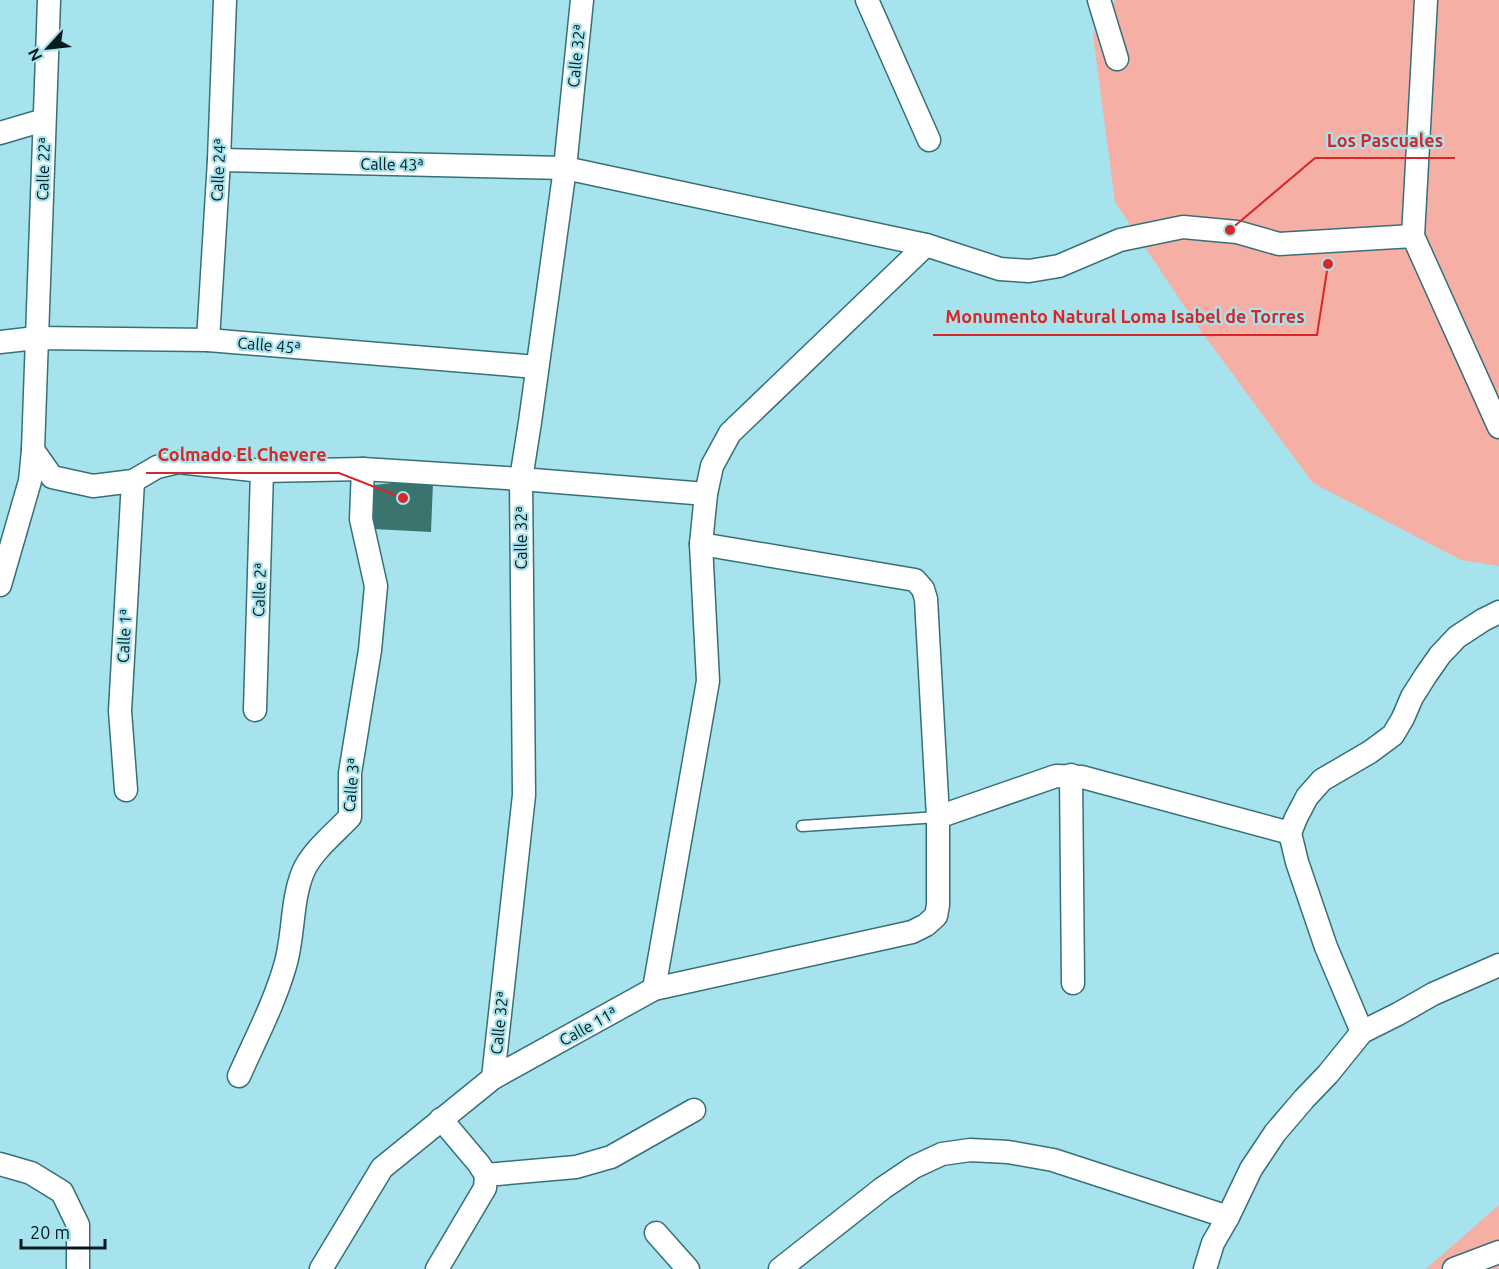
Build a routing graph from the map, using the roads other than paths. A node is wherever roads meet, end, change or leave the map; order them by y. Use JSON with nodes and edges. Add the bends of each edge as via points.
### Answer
{"nodes":[{"id":1,"x":49,"y":0,"type":"edge"},
{"id":2,"x":225,"y":0,"type":"edge"},
{"id":3,"x":582,"y":0,"type":"edge"},
{"id":4,"x":867,"y":0,"type":"edge"},
{"id":5,"x":1099,"y":0,"type":"edge"},
{"id":6,"x":1426,"y":0,"type":"edge"},
{"id":7,"x":1117,"y":59,"type":"dead end"},
{"id":8,"x":44,"y":120,"type":"junction"},
{"id":9,"x":0,"y":133,"type":"edge"},
{"id":10,"x":929,"y":140,"type":"dead end"},
{"id":11,"x":219,"y":160,"type":"junction"},
{"id":12,"x":565,"y":168,"type":"junction"},
{"id":13,"x":1413,"y":236,"type":"junction"},
{"id":14,"x":926,"y":245,"type":"junction"},
{"id":15,"x":36,"y":338,"type":"junction"},
{"id":16,"x":208,"y":340,"type":"junction"},
{"id":17,"x":0,"y":342,"type":"edge"},
{"id":18,"x":537,"y":367,"type":"junction"},
{"id":19,"x":1499,"y":427,"type":"edge"},
{"id":20,"x":33,"y":450,"type":"junction"},
{"id":21,"x":363,"y":469,"type":"junction"},
{"id":22,"x":262,"y":471,"type":"junction"},
{"id":23,"x":521,"y":479,"type":"junction"},
{"id":24,"x":133,"y":482,"type":"junction"},
{"id":25,"x":706,"y":494,"type":"junction"},
{"id":26,"x":700,"y":544,"type":"junction"},
{"id":27,"x":0,"y":585,"type":"edge"},
{"id":28,"x":1499,"y":612,"type":"edge"},
{"id":29,"x":255,"y":710,"type":"dead end"},
{"id":30,"x":1071,"y":775,"type":"junction"},
{"id":31,"x":126,"y":790,"type":"dead end"},
{"id":32,"x":938,"y":817,"type":"junction"},
{"id":33,"x":802,"y":826,"type":"dead end"},
{"id":34,"x":1290,"y":833,"type":"junction"},
{"id":35,"x":1499,"y":965,"type":"edge"},
{"id":36,"x":1073,"y":983,"type":"dead end"},
{"id":37,"x":654,"y":989,"type":"junction"},
{"id":38,"x":1362,"y":1032,"type":"junction"},
{"id":39,"x":239,"y":1076,"type":"dead end"},
{"id":40,"x":493,"y":1078,"type":"junction"},
{"id":41,"x":694,"y":1110,"type":"dead end"},
{"id":42,"x":441,"y":1119,"type":"junction"},
{"id":43,"x":0,"y":1164,"type":"edge"},
{"id":44,"x":486,"y":1175,"type":"junction"},
{"id":45,"x":1228,"y":1217,"type":"junction"},
{"id":46,"x":656,"y":1233,"type":"dead end"},
{"id":47,"x":1499,"y":1252,"type":"edge"},
{"id":48,"x":78,"y":1269,"type":"edge"},
{"id":49,"x":321,"y":1269,"type":"edge"},
{"id":50,"x":437,"y":1269,"type":"edge"},
{"id":51,"x":688,"y":1269,"type":"edge"},
{"id":52,"x":780,"y":1269,"type":"edge"},
{"id":53,"x":1205,"y":1269,"type":"edge"},
{"id":54,"x":1454,"y":1269,"type":"edge"}],
"edges":[{"from":1,"to":8,"type":"street","name":"Calle 22ª"},
{"from":2,"to":11,"type":"street","name":"Calle 24ª"},
{"from":3,"to":12,"type":"street","name":"Calle 32ª"},
{"from":4,"to":10,"type":"street"},
{"from":5,"to":7,"type":"street"},
{"from":6,"to":13,"type":"street"},
{"from":8,"to":9,"type":"street"},
{"from":8,"to":15,"type":"street","name":"Calle 22ª"},
{"from":11,"to":12,"type":"street","name":"Calle 43ª"},
{"from":11,"to":16,"type":"street","name":"Calle 24ª"},
{"from":12,"to":14,"type":"street","name":"Calle 43ª"},
{"from":12,"to":18,"type":"street","name":"Calle 32ª"},
{"from":13,"to":14,"type":"street","name":"Calle 43ª","via":[[1279,244],[1237,232],[1183,227],[1120,240],[1059,266],[1029,271],[1000,269]]},
{"from":13,"to":19,"type":"street"},
{"from":14,"to":25,"type":"street","via":[[730,433],[712,466]]},
{"from":15,"to":16,"type":"street","name":"Calle 45ª"},
{"from":15,"to":17,"type":"street","name":"Calle 45ª"},
{"from":15,"to":20,"type":"street","name":"Calle 22ª"},
{"from":16,"to":18,"type":"street","name":"Calle 45ª"},
{"from":18,"to":23,"type":"street","name":"Calle 32ª"},
{"from":20,"to":24,"type":"street","via":[[52,477],[93,486]]},
{"from":20,"to":27,"type":"street","name":"Calle 22ª","via":[[30,481]]},
{"from":21,"to":22,"type":"street"},
{"from":21,"to":23,"type":"street"},
{"from":21,"to":39,"type":"street","name":"Calle 3ª","via":[[361,519],[376,586],[350,773],[350,817],[303,871],[286,965]]},
{"from":22,"to":24,"type":"street","via":[[178,462],[157,467]]},
{"from":22,"to":29,"type":"street","name":"Calle 2ª"},
{"from":23,"to":25,"type":"street"},
{"from":23,"to":40,"type":"street","name":"Calle 32ª","via":[[524,795]]},
{"from":24,"to":31,"type":"street","name":"Calle 1ª","via":[[120,711]]},
{"from":25,"to":26,"type":"street"},
{"from":26,"to":32,"type":"street","via":[[915,580],[923,589]]},
{"from":26,"to":37,"type":"street","via":[[708,681]]},
{"from":28,"to":34,"type":"street","via":[[1457,637],[1426,675],[1393,735],[1322,780],[1307,797]]},
{"from":30,"to":32,"type":"street","via":[[1056,776]]},
{"from":30,"to":34,"type":"street"},
{"from":30,"to":36,"type":"street"},
{"from":32,"to":33,"type":"lane"},
{"from":32,"to":37,"type":"street","name":"Calle 11ª","via":[[938,905],[936,916],[926,925],[912,932]]},
{"from":34,"to":38,"type":"street","via":[[1326,947]]},
{"from":35,"to":38,"type":"street"},
{"from":37,"to":40,"type":"street","name":"Calle 11ª"},
{"from":38,"to":45,"type":"street","via":[[1275,1133],[1251,1169]]},
{"from":40,"to":42,"type":"street","name":"Calle 11ª"},
{"from":41,"to":44,"type":"street","via":[[611,1158],[576,1167]]},
{"from":42,"to":44,"type":"street"},
{"from":42,"to":49,"type":"street","name":"Calle 11ª","via":[[382,1168]]},
{"from":43,"to":48,"type":"street","via":[[31,1173],[62,1192],[78,1225]]},
{"from":44,"to":50,"type":"street","via":[[485,1188]]},
{"from":45,"to":52,"type":"street","via":[[1053,1160],[970,1150],[942,1154],[914,1167]]},
{"from":45,"to":53,"type":"street","via":[[1213,1243]]},
{"from":46,"to":51,"type":"street"},
{"from":47,"to":54,"type":"street"}]}
